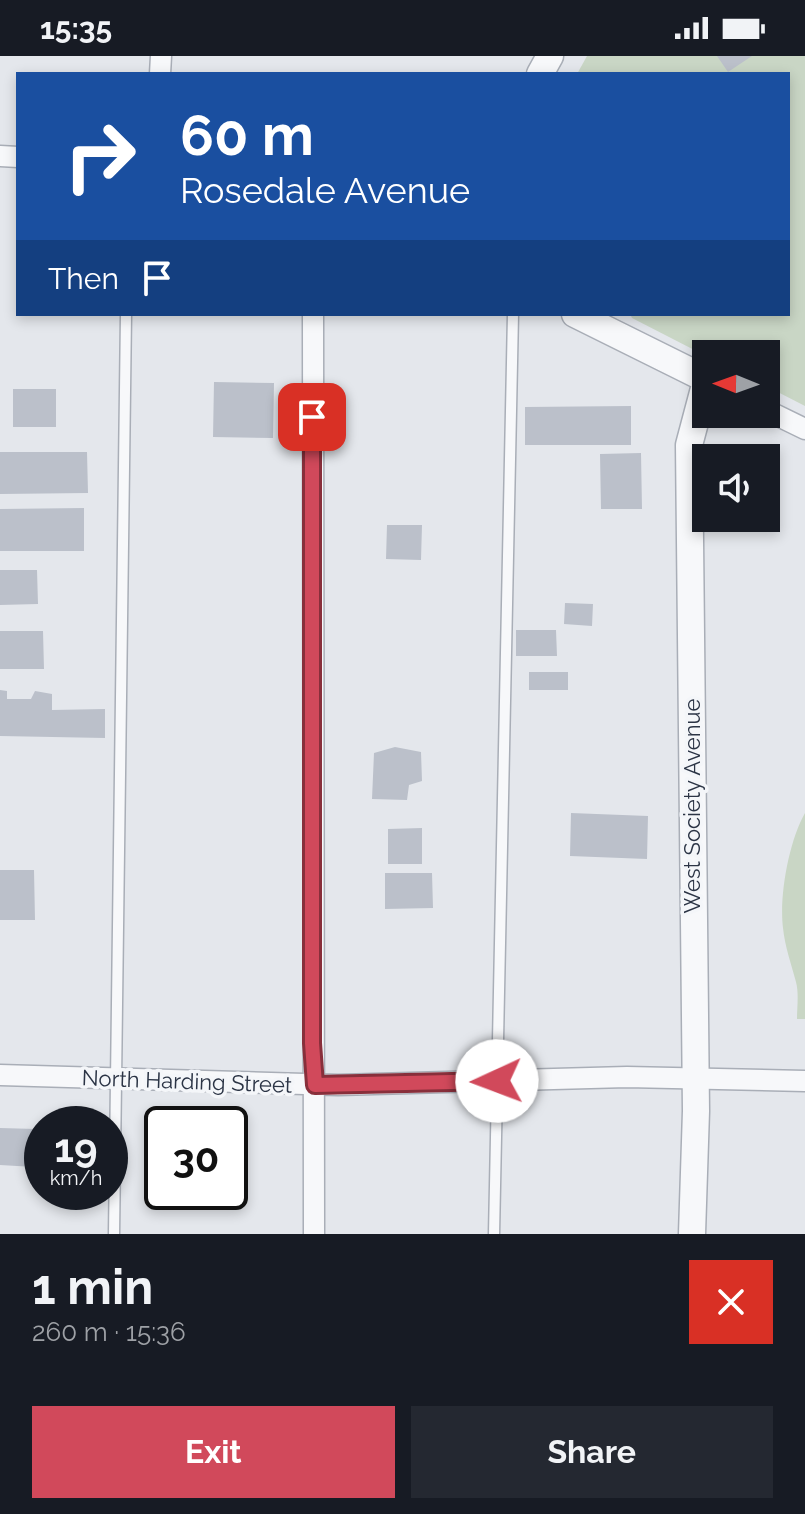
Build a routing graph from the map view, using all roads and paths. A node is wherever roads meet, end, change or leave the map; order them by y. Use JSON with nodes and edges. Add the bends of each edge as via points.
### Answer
{"nodes":[{"id":1,"x":126,"y":316,"type":"edge"},
{"id":2,"x":313,"y":316,"type":"edge"},
{"id":3,"x":513,"y":316,"type":"edge"},
{"id":4,"x":579,"y":316,"type":"edge"},
{"id":5,"x":692,"y":373,"type":"edge"},
{"id":6,"x":780,"y":417,"type":"edge"},
{"id":7,"x":693,"y":428,"type":"edge"},
{"id":8,"x":805,"y":429,"type":"edge"},
{"id":9,"x":0,"y":1075,"type":"edge"},
{"id":10,"x":117,"y":1078,"type":"junction"},
{"id":11,"x":696,"y":1079,"type":"junction"},
{"id":12,"x":497,"y":1081,"type":"junction"},
{"id":13,"x":805,"y":1081,"type":"edge"},
{"id":14,"x":315,"y":1085,"type":"junction"},
{"id":15,"x":114,"y":1234,"type":"edge"},
{"id":16,"x":314,"y":1234,"type":"edge"},
{"id":17,"x":494,"y":1234,"type":"edge"},
{"id":18,"x":692,"y":1234,"type":"edge"}],
"edges":[{"from":1,"to":10,"type":"lane"},
{"from":2,"to":14,"type":"street"},
{"from":3,"to":12,"type":"lane"},
{"from":4,"to":5,"type":"street"},
{"from":6,"to":8,"type":"street"},
{"from":7,"to":11,"type":"street","name":"West Society Avenue","via":[[689,445]]},
{"from":9,"to":10,"type":"street","name":"North Harding Street"},
{"from":10,"to":14,"type":"street","name":"North Harding Street"},
{"from":10,"to":15,"type":"lane"},
{"from":11,"to":12,"type":"street","name":"North Harding Street"},
{"from":11,"to":13,"type":"street","name":"North Harding Street"},
{"from":11,"to":18,"type":"street","name":"West Society Avenue"},
{"from":12,"to":14,"type":"street","name":"North Harding Street"},
{"from":12,"to":17,"type":"lane"},
{"from":14,"to":16,"type":"street"}]}
